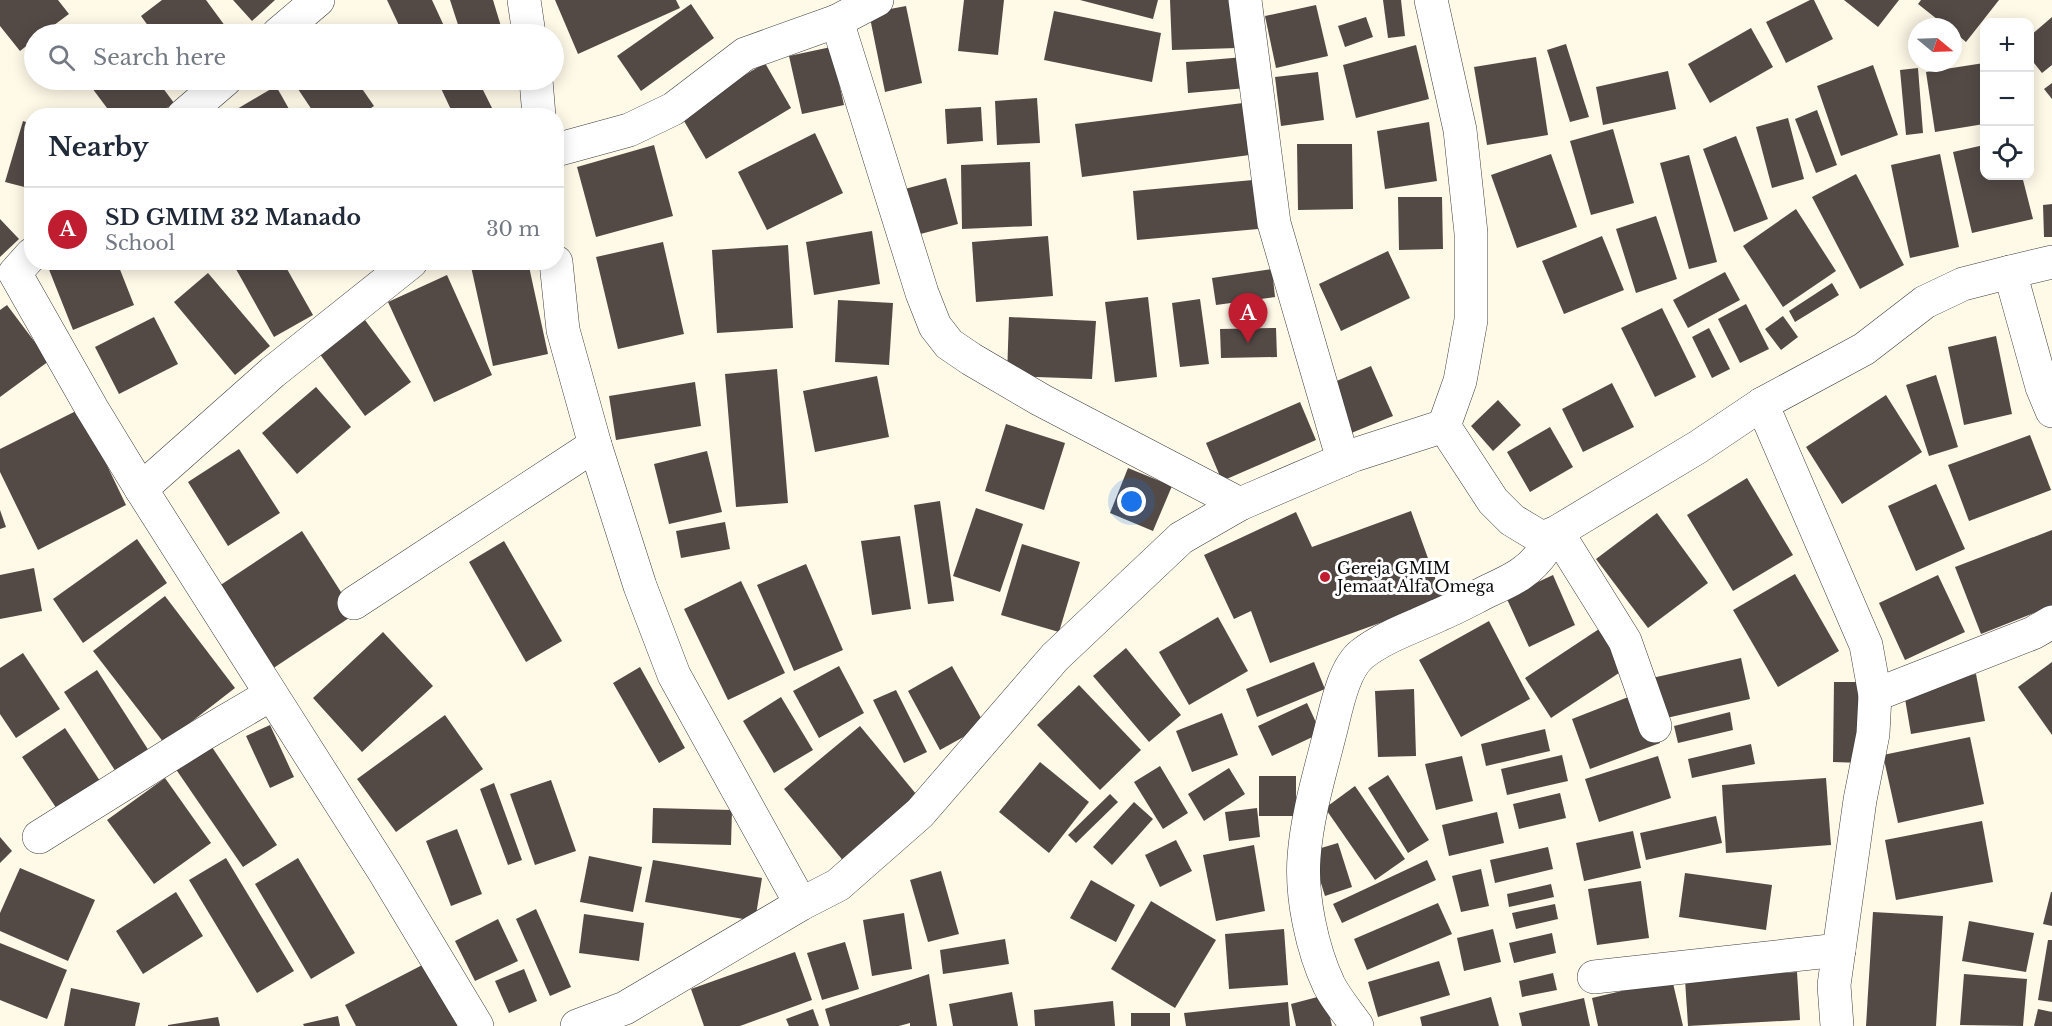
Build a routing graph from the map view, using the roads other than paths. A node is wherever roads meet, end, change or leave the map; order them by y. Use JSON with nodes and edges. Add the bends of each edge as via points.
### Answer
{"nodes":[{"id":1,"x":318,"y":0,"type":"edge"},
{"id":2,"x":524,"y":0,"type":"edge"},
{"id":3,"x":877,"y":0,"type":"edge"},
{"id":4,"x":1245,"y":0,"type":"edge"},
{"id":5,"x":1431,"y":0,"type":"edge"},
{"id":6,"x":837,"y":21,"type":"junction"},
{"id":7,"x":290,"y":24,"type":"edge"},
{"id":8,"x":528,"y":24,"type":"edge"},
{"id":9,"x":213,"y":90,"type":"edge"},
{"id":10,"x":537,"y":90,"type":"edge"},
{"id":11,"x":192,"y":108,"type":"edge"},
{"id":12,"x":538,"y":108,"type":"edge"},
{"id":13,"x":564,"y":148,"type":"edge"},
{"id":14,"x":2052,"y":262,"type":"edge"},
{"id":15,"x":24,"y":263,"type":"edge"},
{"id":16,"x":401,"y":270,"type":"edge"},
{"id":17,"x":557,"y":270,"type":"edge"},
{"id":18,"x":2010,"y":272,"type":"junction"},
{"id":19,"x":1762,"y":404,"type":"junction"},
{"id":20,"x":2052,"y":411,"type":"edge"},
{"id":21,"x":1444,"y":426,"type":"junction"},
{"id":22,"x":596,"y":445,"type":"junction"},
{"id":23,"x":1343,"y":460,"type":"junction"},
{"id":24,"x":141,"y":489,"type":"junction"},
{"id":25,"x":1240,"y":504,"type":"junction"},
{"id":26,"x":1549,"y":535,"type":"junction"},
{"id":27,"x":354,"y":603,"type":"dead end"},
{"id":28,"x":2052,"y":622,"type":"edge"},
{"id":29,"x":270,"y":695,"type":"junction"},
{"id":30,"x":1875,"y":695,"type":"junction"},
{"id":31,"x":1655,"y":726,"type":"dead end"},
{"id":32,"x":39,"y":837,"type":"dead end"},
{"id":33,"x":801,"y":904,"type":"junction"},
{"id":34,"x":1839,"y":950,"type":"junction"},
{"id":35,"x":1594,"y":977,"type":"dead end"},
{"id":36,"x":629,"y":1017,"type":"edge"},
{"id":37,"x":477,"y":1026,"type":"edge"},
{"id":38,"x":577,"y":1026,"type":"edge"},
{"id":39,"x":1357,"y":1026,"type":"edge"},
{"id":40,"x":1837,"y":1026,"type":"edge"}],
"edges":[{"from":1,"to":7,"type":"street"},
{"from":2,"to":8,"type":"street"},
{"from":3,"to":6,"type":"street"},
{"from":4,"to":23,"type":"street","via":[[1274,223]]},
{"from":5,"to":21,"type":"street","via":[[1460,130],[1471,233],[1471,320],[1460,381]]},
{"from":6,"to":13,"type":"street","via":[[745,54],[673,108],[629,130]]},
{"from":6,"to":25,"type":"street","via":[[934,326],[950,344],[1041,400]]},
{"from":9,"to":11,"type":"street"},
{"from":10,"to":12,"type":"street"},
{"from":14,"to":18,"type":"street"},
{"from":15,"to":24,"type":"street","via":[[15,273]]},
{"from":16,"to":24,"type":"street","via":[[273,372]]},
{"from":17,"to":22,"type":"street","via":[[563,330]]},
{"from":18,"to":19,"type":"street","via":[[1963,284],[1925,302],[1864,349]]},
{"from":18,"to":20,"type":"street"},
{"from":19,"to":26,"type":"street","via":[[1698,447]]},
{"from":19,"to":30,"type":"street","via":[[1866,645]]},
{"from":21,"to":23,"type":"street"},
{"from":21,"to":26,"type":"street","via":[[1493,501],[1512,520]]},
{"from":22,"to":27,"type":"street"},
{"from":22,"to":33,"type":"street","via":[[640,586],[674,675]]},
{"from":23,"to":25,"type":"street"},
{"from":24,"to":29,"type":"street"},
{"from":25,"to":33,"type":"street","via":[[1181,538],[1055,657],[913,820],[838,885]]},
{"from":26,"to":31,"type":"street","via":[[1625,641]]},
{"from":26,"to":39,"type":"street","via":[[1536,563],[1519,576],[1376,646],[1361,655],[1347,675],[1313,797],[1304,857],[1309,922],[1320,961],[1329,986]]},
{"from":28,"to":30,"type":"street"},
{"from":29,"to":32,"type":"street"},
{"from":29,"to":37,"type":"street"},
{"from":30,"to":34,"type":"street","via":[[1873,734]]},
{"from":33,"to":36,"type":"street"},
{"from":34,"to":35,"type":"street"},
{"from":34,"to":40,"type":"street","via":[[1834,985]]},
{"from":36,"to":38,"type":"street"}]}
